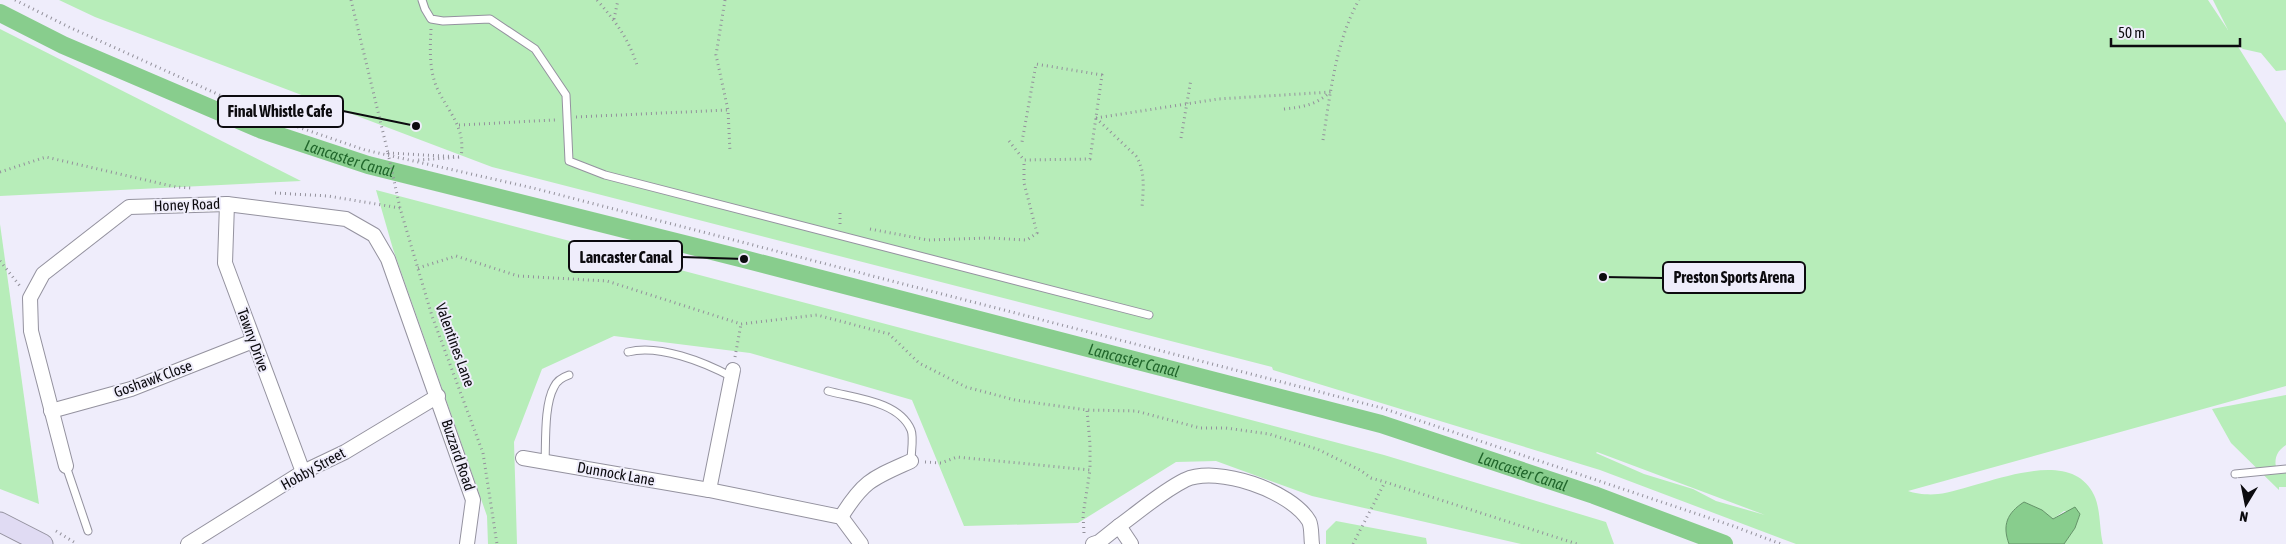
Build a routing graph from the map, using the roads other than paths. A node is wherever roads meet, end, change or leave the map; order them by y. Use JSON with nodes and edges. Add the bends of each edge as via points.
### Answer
{"nodes":[{"id":1,"x":422,"y":0,"type":"edge"},
{"id":2,"x":227,"y":204,"type":"junction"},
{"id":3,"x":1149,"y":316,"type":"dead end"},
{"id":4,"x":253,"y":340,"type":"junction"},
{"id":5,"x":628,"y":352,"type":"dead end"},
{"id":6,"x":733,"y":373,"type":"joint"},
{"id":7,"x":569,"y":374,"type":"dead end"},
{"id":8,"x":828,"y":392,"type":"dead end"},
{"id":9,"x":438,"y":396,"type":"junction"},
{"id":10,"x":51,"y":411,"type":"junction"},
{"id":11,"x":523,"y":458,"type":"dead end"},
{"id":12,"x":911,"y":461,"type":"joint"},
{"id":13,"x":545,"y":462,"type":"junction"},
{"id":14,"x":66,"y":466,"type":"joint"},
{"id":15,"x":2286,"y":469,"type":"edge"},
{"id":16,"x":303,"y":472,"type":"junction"},
{"id":17,"x":2235,"y":474,"type":"dead end"},
{"id":18,"x":708,"y":490,"type":"junction"},
{"id":19,"x":841,"y":517,"type":"junction"},
{"id":20,"x":0,"y":522,"type":"edge"},
{"id":21,"x":1119,"y":526,"type":"junction"},
{"id":22,"x":88,"y":531,"type":"dead end"},
{"id":23,"x":1089,"y":540,"type":"edge"},
{"id":24,"x":43,"y":544,"type":"edge"},
{"id":25,"x":188,"y":544,"type":"edge"},
{"id":26,"x":467,"y":544,"type":"edge"},
{"id":27,"x":861,"y":544,"type":"edge"},
{"id":28,"x":1131,"y":544,"type":"edge"},
{"id":29,"x":1312,"y":544,"type":"edge"}],
"edges":[{"from":1,"to":3,"type":"lane","via":[[431,19],[490,19],[535,49],[566,95],[569,161],[606,175]]},
{"from":2,"to":4,"type":"street","name":"Tawny Drive","via":[[225,263]]},
{"from":2,"to":9,"type":"street","name":"Honey Road","via":[[346,219],[374,234],[388,259]]},
{"from":2,"to":10,"type":"street","name":"Honey Road","via":[[129,207],[43,274],[30,298],[31,331]]},
{"from":4,"to":10,"type":"street","name":"Goshawk Close","via":[[131,389]]},
{"from":4,"to":16,"type":"street","name":"Tawny Drive"},
{"from":5,"to":6,"type":"lane","via":[[641,349],[663,352]]},
{"from":6,"to":18,"type":"street"},
{"from":7,"to":13,"type":"lane","via":[[554,386]]},
{"from":8,"to":12,"type":"lane","via":[[884,406],[903,418],[912,431]]},
{"from":9,"to":16,"type":"street","name":"Hobby Street","via":[[345,452]]},
{"from":9,"to":26,"type":"street","name":"Buzzard Road","via":[[473,500]]},
{"from":10,"to":14,"type":"street"},
{"from":11,"to":13,"type":"street","name":"Dunnock Lane"},
{"from":12,"to":19,"type":"street","via":[[870,480],[854,496]]},
{"from":13,"to":18,"type":"street","name":"Dunnock Lane"},
{"from":14,"to":22,"type":"lane"},
{"from":15,"to":17,"type":"lane"},
{"from":16,"to":25,"type":"street","name":"Hobby Street"},
{"from":18,"to":19,"type":"street","name":"Dunnock Lane"},
{"from":19,"to":27,"type":"street"},
{"from":20,"to":24,"type":"main road"},
{"from":21,"to":23,"type":"street","via":[[1098,542]]},
{"from":21,"to":28,"type":"street"},
{"from":21,"to":29,"type":"street","via":[[1186,479],[1218,475],[1286,498],[1310,522]]}]}
